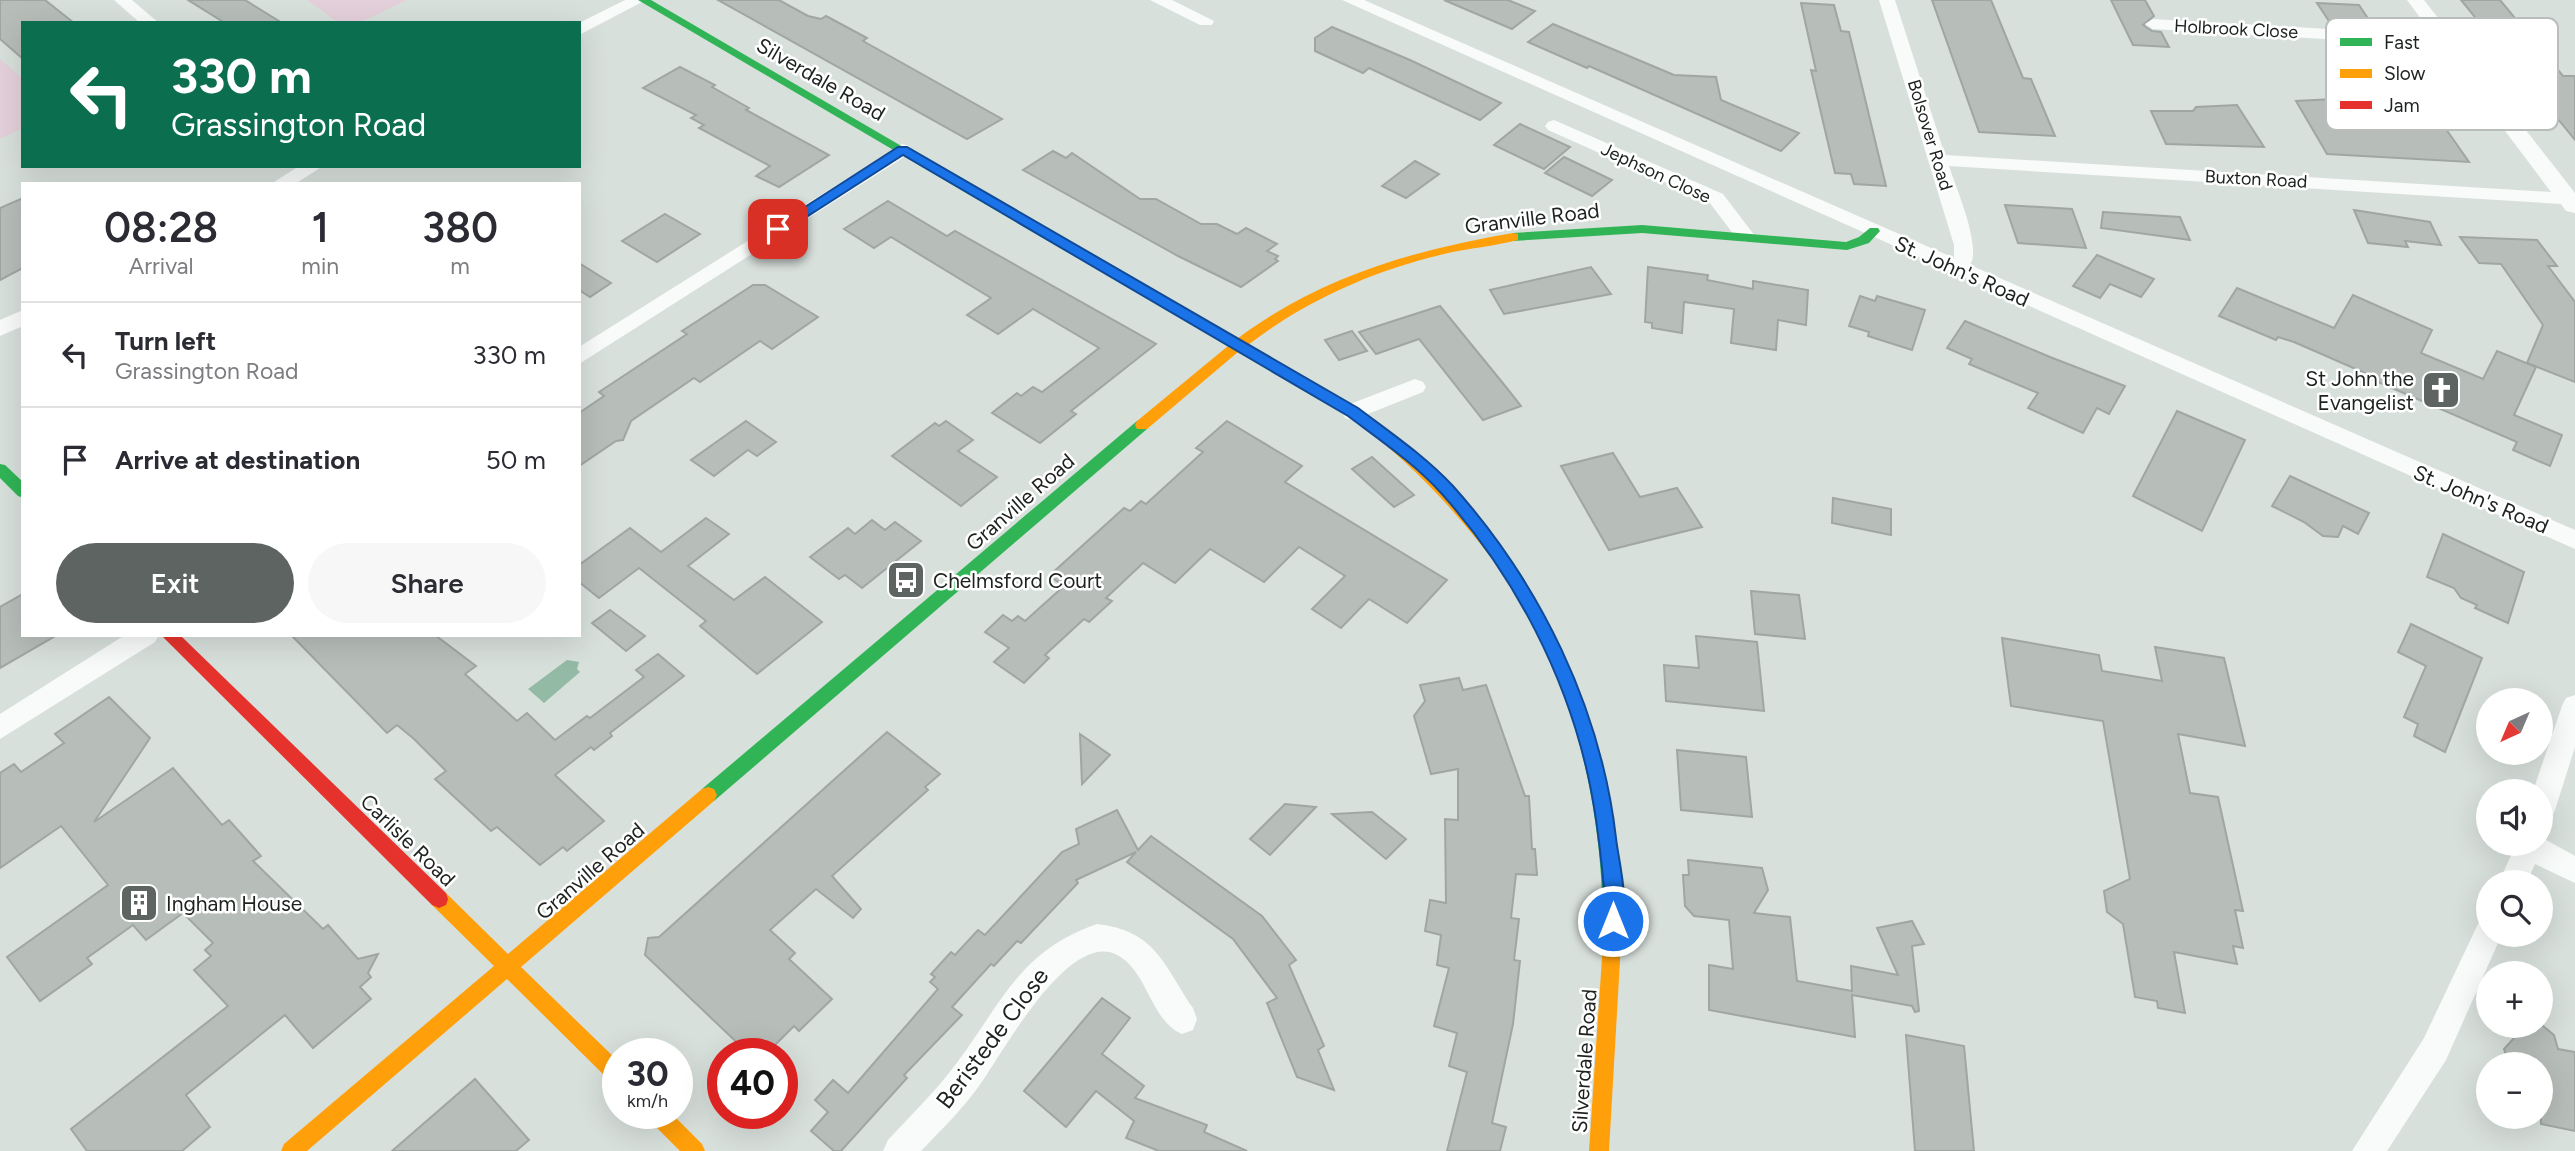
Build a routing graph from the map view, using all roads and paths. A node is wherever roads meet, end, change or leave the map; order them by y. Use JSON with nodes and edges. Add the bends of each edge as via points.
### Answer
{"nodes":[{"id":1,"x":122,"y":0,"type":"edge"},
{"id":2,"x":640,"y":0,"type":"edge"},
{"id":3,"x":1158,"y":0,"type":"edge"},
{"id":4,"x":1350,"y":0,"type":"edge"},
{"id":5,"x":1887,"y":0,"type":"edge"},
{"id":6,"x":2414,"y":0,"type":"edge"},
{"id":7,"x":2428,"y":18,"type":"edge"},
{"id":8,"x":148,"y":21,"type":"edge"},
{"id":9,"x":1206,"y":21,"type":"dead end"},
{"id":10,"x":2153,"y":24,"type":"dead end"},
{"id":11,"x":581,"y":29,"type":"edge"},
{"id":12,"x":2326,"y":34,"type":"edge"},
{"id":13,"x":1554,"y":126,"type":"dead end"},
{"id":14,"x":2515,"y":130,"type":"edge"},
{"id":15,"x":902,"y":150,"type":"junction"},
{"id":16,"x":1938,"y":160,"type":"junction"},
{"id":17,"x":310,"y":168,"type":"edge"},
{"id":18,"x":284,"y":182,"type":"edge"},
{"id":19,"x":2572,"y":202,"type":"edge"},
{"id":20,"x":1874,"y":231,"type":"junction"},
{"id":21,"x":1745,"y":236,"type":"junction"},
{"id":22,"x":1957,"y":268,"type":"junction"},
{"id":23,"x":21,"y":318,"type":"edge"},
{"id":24,"x":0,"y":329,"type":"edge"},
{"id":25,"x":1237,"y":344,"type":"junction"},
{"id":26,"x":581,"y":356,"type":"edge"},
{"id":27,"x":1415,"y":387,"type":"dead end"},
{"id":28,"x":1353,"y":412,"type":"junction"},
{"id":29,"x":0,"y":469,"type":"edge"},
{"id":30,"x":21,"y":490,"type":"edge"},
{"id":31,"x":2575,"y":540,"type":"edge"},
{"id":32,"x":143,"y":637,"type":"edge"},
{"id":33,"x":171,"y":637,"type":"edge"},
{"id":34,"x":2575,"y":706,"type":"edge"},
{"id":35,"x":0,"y":728,"type":"edge"},
{"id":36,"x":2551,"y":779,"type":"edge"},
{"id":37,"x":2550,"y":856,"type":"edge"},
{"id":38,"x":2575,"y":870,"type":"edge"},
{"id":39,"x":2482,"y":947,"type":"edge"},
{"id":40,"x":508,"y":968,"type":"junction"},
{"id":41,"x":1182,"y":1019,"type":"dead end"},
{"id":42,"x":602,"y":1060,"type":"edge"},
{"id":43,"x":672,"y":1129,"type":"edge"},
{"id":44,"x":291,"y":1151,"type":"edge"},
{"id":45,"x":695,"y":1151,"type":"edge"},
{"id":46,"x":899,"y":1151,"type":"edge"},
{"id":47,"x":1599,"y":1151,"type":"edge"},
{"id":48,"x":2368,"y":1151,"type":"edge"}],
"edges":[{"from":1,"to":8,"type":"street"},
{"from":2,"to":11,"type":"street"},
{"from":2,"to":15,"type":"street","name":"Silverdale Road"},
{"from":3,"to":9,"type":"street"},
{"from":4,"to":20,"type":"street","name":"St. John's Road"},
{"from":5,"to":16,"type":"street","name":"Bolsover Road"},
{"from":6,"to":7,"type":"street"},
{"from":10,"to":12,"type":"street","name":"Holbrook Close"},
{"from":13,"to":21,"type":"street","name":"Jephson Close","via":[[1716,198]]},
{"from":14,"to":19,"type":"street"},
{"from":15,"to":25,"type":"street","name":"Silverdale Road"},
{"from":15,"to":26,"type":"street"},
{"from":16,"to":19,"type":"street","name":"Buxton Road"},
{"from":16,"to":22,"type":"street","name":"Bolsover Road","via":[[1964,245],[1964,259]]},
{"from":17,"to":18,"type":"street"},
{"from":20,"to":21,"type":"street","name":"Granville Road","via":[[1847,246]]},
{"from":20,"to":22,"type":"street","name":"St. John's Road"},
{"from":21,"to":25,"type":"street","name":"Granville Road","via":[[1643,229],[1577,231],[1423,255],[1323,289]]},
{"from":22,"to":31,"type":"street","name":"St. John's Road"},
{"from":23,"to":24,"type":"street"},
{"from":25,"to":28,"type":"street","name":"Silverdale Road"},
{"from":25,"to":40,"type":"street","name":"Granville Road"},
{"from":27,"to":28,"type":"street"},
{"from":28,"to":47,"type":"street","name":"Silverdale Road","via":[[1447,490],[1489,542],[1544,627],[1591,747],[1614,894],[1609,1057]]},
{"from":29,"to":30,"type":"street"},
{"from":32,"to":35,"type":"street"},
{"from":33,"to":40,"type":"street","name":"Carlisle Road"},
{"from":34,"to":36,"type":"street"},
{"from":37,"to":38,"type":"street"},
{"from":39,"to":48,"type":"street","via":[[2435,1049]]},
{"from":40,"to":42,"type":"street","name":"Carlisle Road"},
{"from":40,"to":44,"type":"street","name":"Granville Road"},
{"from":41,"to":46,"type":"street","name":"Beristede Close","via":[[1139,953],[1120,941],[1098,939],[1080,944],[1036,976],[967,1076]]},
{"from":43,"to":45,"type":"street"}]}
